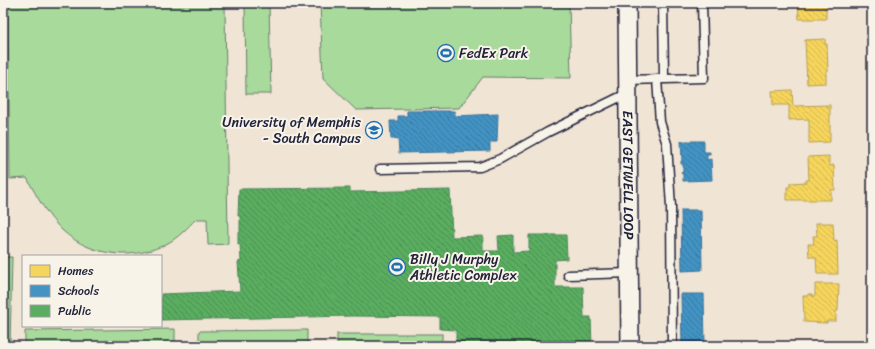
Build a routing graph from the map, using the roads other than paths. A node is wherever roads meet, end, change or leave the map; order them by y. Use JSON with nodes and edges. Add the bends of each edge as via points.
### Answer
{"nodes":[{"id":1,"x":627,"y":3,"type":"edge"},
{"id":2,"x":663,"y":3,"type":"edge"},
{"id":3,"x":702,"y":3,"type":"edge"},
{"id":4,"x":661,"y":79,"type":"junction"},
{"id":5,"x":628,"y":87,"type":"junction"},
{"id":6,"x":380,"y":169,"type":"dead end"},
{"id":7,"x":630,"y":273,"type":"junction"},
{"id":8,"x":568,"y":274,"type":"dead end"},
{"id":9,"x":630,"y":346,"type":"edge"},
{"id":10,"x":672,"y":346,"type":"edge"}],
"edges":[{"from":1,"to":5,"type":"street","name":"EAST GETWELL LOOP"},
{"from":2,"to":4,"type":"lane"},
{"from":3,"to":4,"type":"lane","via":[[704,78]]},
{"from":4,"to":5,"type":"lane"},
{"from":4,"to":10,"type":"lane","via":[[660,122],[666,144],[671,206]]},
{"from":5,"to":6,"type":"lane","via":[[500,159],[480,167]]},
{"from":5,"to":7,"type":"street","name":"EAST GETWELL LOOP"},
{"from":7,"to":8,"type":"lane"},
{"from":7,"to":9,"type":"street","name":"EAST GETWELL LOOP"}]}
